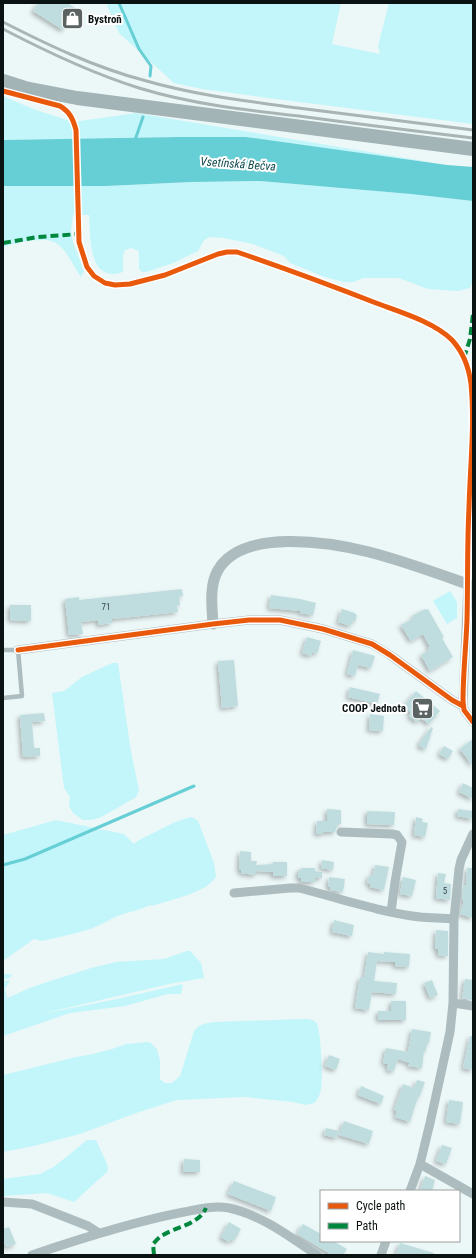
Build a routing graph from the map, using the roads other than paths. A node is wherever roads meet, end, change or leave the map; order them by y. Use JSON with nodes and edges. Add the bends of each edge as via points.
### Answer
{"nodes":[{"id":1,"x":3,"y":81,"type":"edge"},
{"id":2,"x":473,"y":149,"type":"edge"},
{"id":3,"x":79,"y":234,"type":"dead end"},
{"id":4,"x":470,"y":585,"type":"edge"},
{"id":5,"x":213,"y":624,"type":"junction"},
{"id":6,"x":3,"y":650,"type":"edge"},
{"id":7,"x":18,"y":650,"type":"junction"},
{"id":8,"x":3,"y":698,"type":"edge"},
{"id":9,"x":463,"y":706,"type":"junction"},
{"id":10,"x":473,"y":722,"type":"edge"},
{"id":11,"x":341,"y":832,"type":"dead end"},
{"id":12,"x":473,"y":834,"type":"edge"},
{"id":13,"x":234,"y":893,"type":"dead end"},
{"id":14,"x":391,"y":912,"type":"junction"},
{"id":15,"x":454,"y":919,"type":"junction"},
{"id":16,"x":453,"y":1004,"type":"junction"},
{"id":17,"x":473,"y":1006,"type":"edge"},
{"id":18,"x":420,"y":1164,"type":"junction"},
{"id":19,"x":410,"y":1190,"type":"edge"},
{"id":20,"x":473,"y":1194,"type":"edge"},
{"id":21,"x":3,"y":1202,"type":"edge"},
{"id":22,"x":99,"y":1233,"type":"junction"},
{"id":23,"x":386,"y":1242,"type":"edge"},
{"id":24,"x":32,"y":1255,"type":"edge"},
{"id":25,"x":317,"y":1255,"type":"edge"},
{"id":26,"x":381,"y":1255,"type":"edge"}],
"edges":[{"from":1,"to":2,"type":"main road","via":[[31,90],[77,98]]},
{"from":3,"to":4,"type":"lane","via":[[81,251],[87,267],[94,276],[110,284],[130,284],[165,275],[218,254],[237,252],[394,310],[435,328],[449,338],[464,358],[471,383],[467,541]]},
{"from":4,"to":5,"type":"street","via":[[367,551],[322,544],[269,542],[242,549],[229,557],[218,570],[212,586]]},
{"from":4,"to":9,"type":"street"},
{"from":5,"to":7,"type":"street"},
{"from":5,"to":9,"type":"street","via":[[280,620],[365,641],[390,655]]},
{"from":6,"to":7,"type":"lane"},
{"from":7,"to":8,"type":"lane","via":[[22,696]]},
{"from":9,"to":10,"type":"street"},
{"from":11,"to":14,"type":"street","via":[[392,834],[401,839]]},
{"from":12,"to":15,"type":"street","via":[[460,864]]},
{"from":13,"to":14,"type":"street","via":[[299,888]]},
{"from":14,"to":15,"type":"street"},
{"from":15,"to":16,"type":"street"},
{"from":16,"to":17,"type":"street"},
{"from":16,"to":18,"type":"street","via":[[446,1055]]},
{"from":18,"to":19,"type":"street"},
{"from":18,"to":20,"type":"street"},
{"from":21,"to":22,"type":"street","via":[[32,1204],[88,1226]]},
{"from":22,"to":24,"type":"street"},
{"from":22,"to":25,"type":"street","via":[[139,1221],[224,1207],[271,1225]]},
{"from":23,"to":26,"type":"street"}]}
